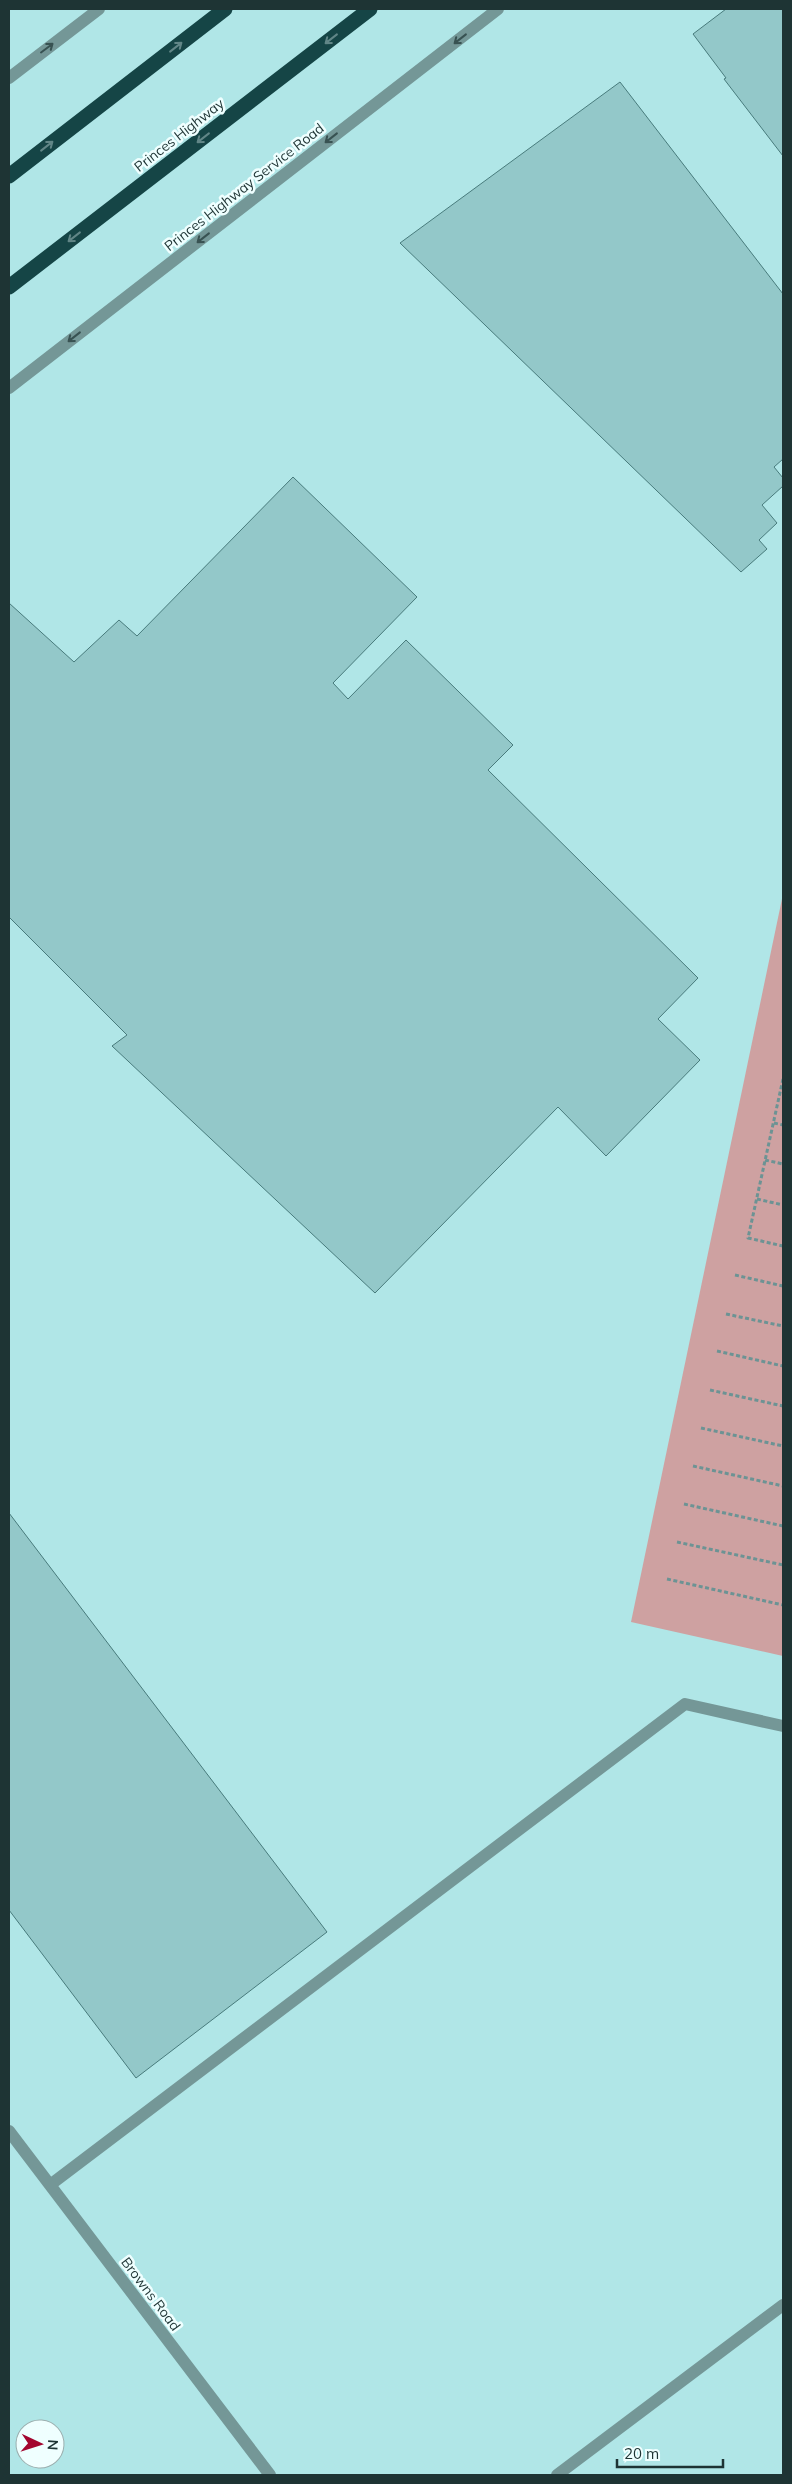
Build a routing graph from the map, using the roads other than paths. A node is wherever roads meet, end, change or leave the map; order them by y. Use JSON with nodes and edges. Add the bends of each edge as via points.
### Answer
{"nodes":[{"id":1,"x":99,"y":9,"type":"edge"},
{"id":2,"x":225,"y":9,"type":"edge"},
{"id":3,"x":370,"y":9,"type":"edge"},
{"id":4,"x":498,"y":9,"type":"edge"},
{"id":5,"x":9,"y":78,"type":"edge"},
{"id":6,"x":9,"y":176,"type":"edge"},
{"id":7,"x":9,"y":287,"type":"edge"},
{"id":8,"x":9,"y":388,"type":"edge"},
{"id":9,"x":783,"y":1726,"type":"edge"},
{"id":10,"x":9,"y":2132,"type":"edge"},
{"id":11,"x":50,"y":2185,"type":"junction"},
{"id":12,"x":783,"y":2305,"type":"edge"},
{"id":13,"x":270,"y":2475,"type":"edge"},
{"id":14,"x":556,"y":2475,"type":"edge"}],
"edges":[{"from":5,"to":1,"type":"street","one_way":true},
{"from":6,"to":2,"type":"highway","one_way":true},
{"from":3,"to":7,"type":"highway","name":"Princes Highway","one_way":true},
{"from":4,"to":8,"type":"street","name":"Princes Highway Service Road","one_way":true},
{"from":9,"to":11,"type":"street","via":[[685,1704]]},
{"from":10,"to":11,"type":"street","name":"Browns Road"},
{"from":11,"to":13,"type":"street","name":"Browns Road"},
{"from":12,"to":14,"type":"street"}]}
